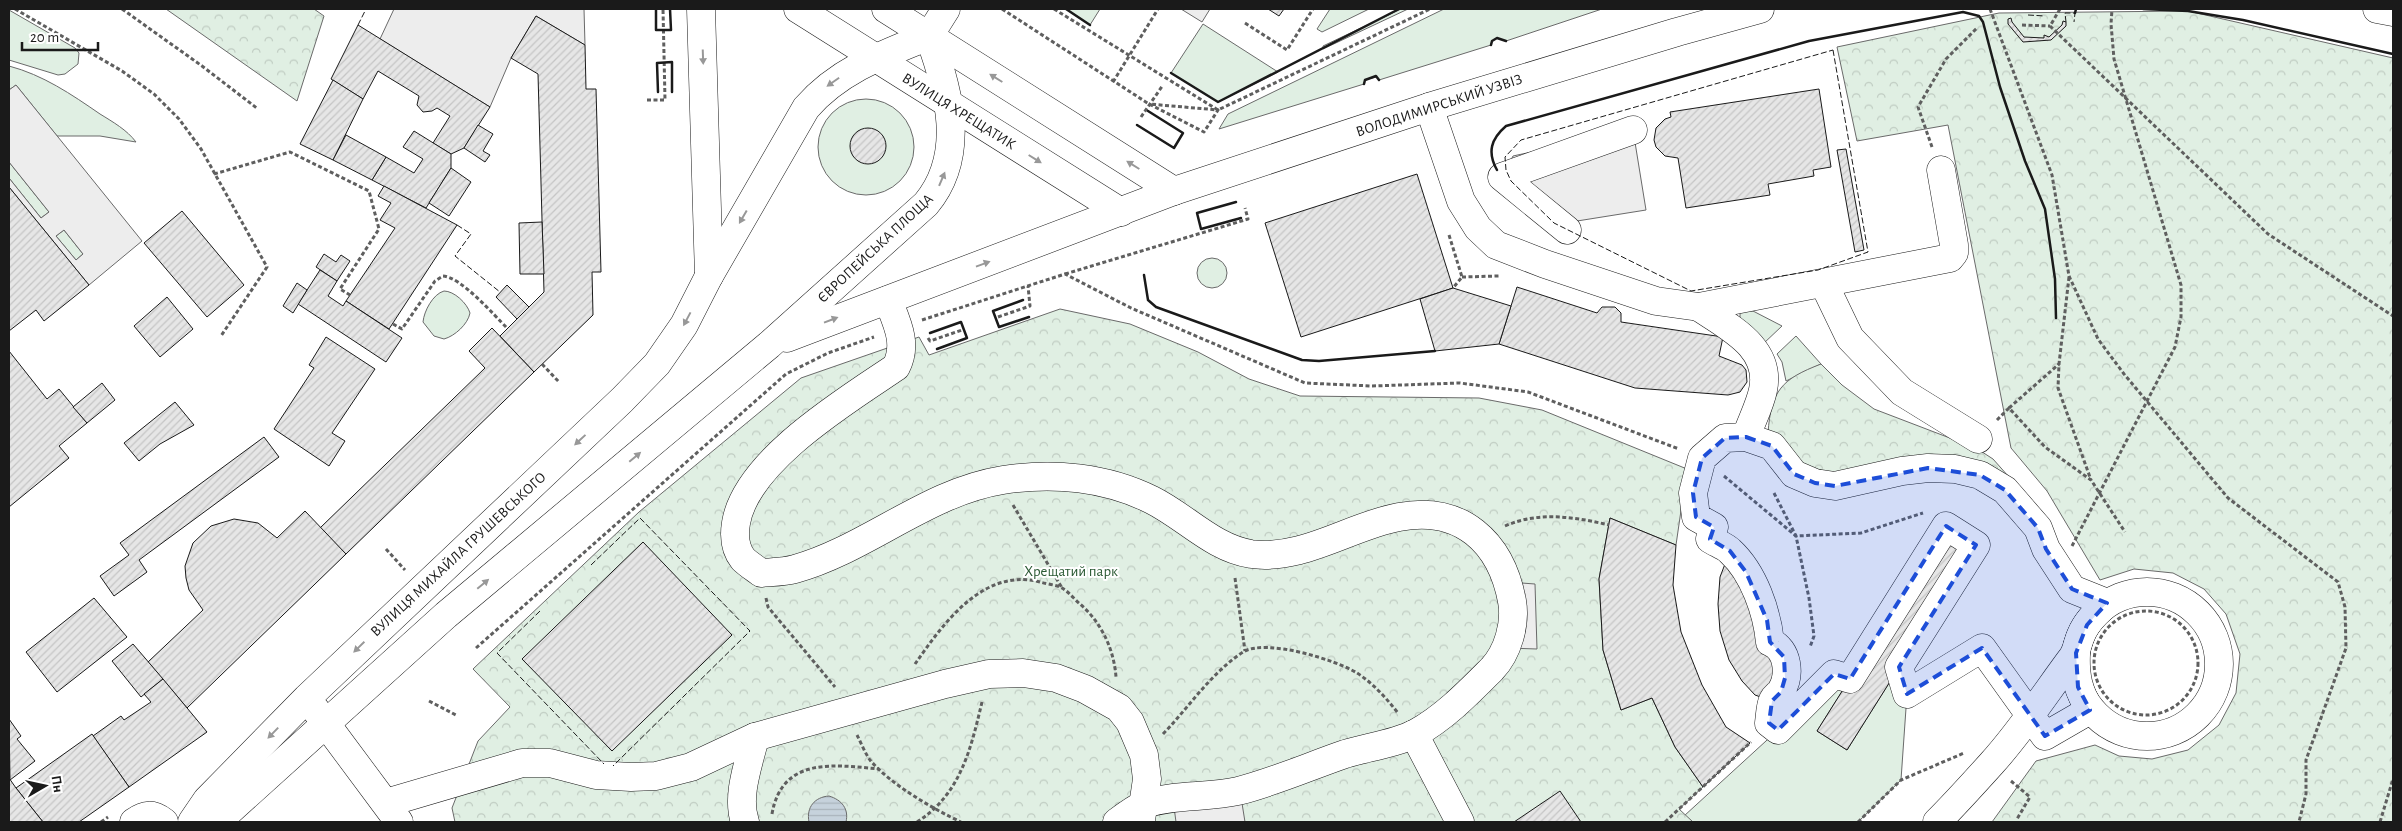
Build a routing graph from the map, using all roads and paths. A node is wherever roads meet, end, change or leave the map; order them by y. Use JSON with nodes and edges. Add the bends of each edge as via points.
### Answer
{"nodes":[{"id":1,"x":15,"y":9,"type":"edge"},
{"id":2,"x":122,"y":9,"type":"edge"},
{"id":3,"x":663,"y":9,"type":"edge"},
{"id":4,"x":701,"y":9,"type":"edge"},
{"id":5,"x":798,"y":9,"type":"edge"},
{"id":6,"x":886,"y":9,"type":"edge"},
{"id":7,"x":946,"y":9,"type":"edge"},
{"id":8,"x":1002,"y":9,"type":"edge"},
{"id":9,"x":1054,"y":9,"type":"edge"},
{"id":10,"x":1158,"y":9,"type":"edge"},
{"id":11,"x":1313,"y":9,"type":"edge"},
{"id":12,"x":1430,"y":9,"type":"edge"},
{"id":13,"x":1760,"y":9,"type":"edge"},
{"id":14,"x":1990,"y":9,"type":"edge"},
{"id":15,"x":2060,"y":9,"type":"edge"},
{"id":16,"x":2112,"y":9,"type":"edge"},
{"id":17,"x":2377,"y":9,"type":"edge"},
{"id":18,"x":2393,"y":12,"type":"edge"},
{"id":19,"x":1245,"y":23,"type":"dead end"},
{"id":20,"x":2022,"y":25,"type":"dead end"},
{"id":21,"x":2050,"y":26,"type":"junction"},
{"id":22,"x":1977,"y":28,"type":"dead end"},
{"id":23,"x":929,"y":36,"type":"junction"},
{"id":24,"x":1129,"y":56,"type":"junction"},
{"id":25,"x":875,"y":58,"type":"junction"},
{"id":26,"x":1114,"y":82,"type":"junction"},
{"id":27,"x":1163,"y":85,"type":"dead end"},
{"id":28,"x":647,"y":100,"type":"dead end"},
{"id":29,"x":1149,"y":104,"type":"junction"},
{"id":30,"x":949,"y":106,"type":"junction"},
{"id":31,"x":1429,"y":107,"type":"junction"},
{"id":32,"x":258,"y":109,"type":"dead end"},
{"id":33,"x":1218,"y":110,"type":"junction"},
{"id":34,"x":1141,"y":117,"type":"dead end"},
{"id":35,"x":1633,"y":130,"type":"dead end"},
{"id":36,"x":1941,"y":170,"type":"joint"},
{"id":37,"x":214,"y":174,"type":"junction"},
{"id":38,"x":1174,"y":191,"type":"junction"},
{"id":39,"x":1245,"y":208,"type":"dead end"},
{"id":40,"x":1121,"y":212,"type":"junction"},
{"id":41,"x":1567,"y":230,"type":"dead end"},
{"id":42,"x":1065,"y":274,"type":"junction"},
{"id":43,"x":709,"y":276,"type":"junction"},
{"id":44,"x":2069,"y":276,"type":"junction"},
{"id":45,"x":1824,"y":284,"type":"junction"},
{"id":46,"x":1028,"y":286,"type":"junction"},
{"id":47,"x":350,"y":295,"type":"dead end"},
{"id":48,"x":888,"y":300,"type":"junction"},
{"id":49,"x":1699,"y":307,"type":"junction"},
{"id":50,"x":2393,"y":316,"type":"edge"},
{"id":51,"x":998,"y":317,"type":"dead end"},
{"id":52,"x":393,"y":324,"type":"dead end"},
{"id":53,"x":507,"y":328,"type":"dead end"},
{"id":54,"x":898,"y":328,"type":"junction"},
{"id":55,"x":962,"y":330,"type":"dead end"},
{"id":56,"x":221,"y":336,"type":"dead end"},
{"id":57,"x":930,"y":341,"type":"dead end"},
{"id":58,"x":769,"y":345,"type":"junction"},
{"id":59,"x":542,"y":364,"type":"dead end"},
{"id":60,"x":2059,"y":364,"type":"junction"},
{"id":61,"x":559,"y":382,"type":"dead end"},
{"id":62,"x":2009,"y":408,"type":"junction"},
{"id":63,"x":1746,"y":437,"type":"junction"},
{"id":64,"x":1978,"y":440,"type":"joint"},
{"id":65,"x":1702,"y":458,"type":"junction"},
{"id":66,"x":2091,"y":480,"type":"junction"},
{"id":67,"x":1771,"y":487,"type":"dead end"},
{"id":68,"x":1928,"y":512,"type":"dead end"},
{"id":69,"x":1017,"y":514,"type":"dead end"},
{"id":70,"x":1609,"y":525,"type":"dead end"},
{"id":71,"x":2125,"y":532,"type":"dead end"},
{"id":72,"x":1796,"y":536,"type":"junction"},
{"id":73,"x":1482,"y":537,"type":"junction"},
{"id":74,"x":2072,"y":546,"type":"dead end"},
{"id":75,"x":386,"y":549,"type":"dead end"},
{"id":76,"x":1230,"y":550,"type":"junction"},
{"id":77,"x":407,"y":572,"type":"dead end"},
{"id":78,"x":762,"y":573,"type":"junction"},
{"id":79,"x":1062,"y":588,"type":"junction"},
{"id":80,"x":2114,"y":622,"type":"joint"},
{"id":81,"x":2086,"y":625,"type":"junction"},
{"id":82,"x":476,"y":648,"type":"dead end"},
{"id":83,"x":1246,"y":651,"type":"junction"},
{"id":84,"x":2076,"y":653,"type":"junction"},
{"id":85,"x":913,"y":667,"type":"dead end"},
{"id":86,"x":989,"y":674,"type":"junction"},
{"id":87,"x":306,"y":698,"type":"junction"},
{"id":88,"x":429,"y":701,"type":"dead end"},
{"id":89,"x":1119,"y":708,"type":"junction"},
{"id":90,"x":846,"y":713,"type":"junction"},
{"id":91,"x":456,"y":715,"type":"dead end"},
{"id":92,"x":2029,"y":715,"type":"junction"},
{"id":93,"x":326,"y":723,"type":"junction"},
{"id":94,"x":1414,"y":734,"type":"junction"},
{"id":95,"x":756,"y":737,"type":"junction"},
{"id":96,"x":1750,"y":743,"type":"dead end"},
{"id":97,"x":1968,"y":751,"type":"dead end"},
{"id":98,"x":1144,"y":754,"type":"junction"},
{"id":99,"x":879,"y":770,"type":"junction"},
{"id":100,"x":2393,"y":779,"type":"edge"},
{"id":101,"x":2030,"y":796,"type":"dead end"},
{"id":102,"x":935,"y":810,"type":"junction"},
{"id":103,"x":393,"y":813,"type":"edge"},
{"id":104,"x":1142,"y":814,"type":"edge"},
{"id":105,"x":2016,"y":819,"type":"dead end"},
{"id":106,"x":134,"y":822,"type":"edge"},
{"id":107,"x":164,"y":822,"type":"edge"},
{"id":108,"x":192,"y":822,"type":"edge"},
{"id":109,"x":217,"y":822,"type":"edge"},
{"id":110,"x":745,"y":822,"type":"edge"},
{"id":111,"x":772,"y":822,"type":"edge"},
{"id":112,"x":917,"y":822,"type":"edge"},
{"id":113,"x":961,"y":822,"type":"edge"},
{"id":114,"x":1117,"y":822,"type":"edge"},
{"id":115,"x":1460,"y":822,"type":"edge"},
{"id":116,"x":1665,"y":822,"type":"edge"},
{"id":117,"x":1858,"y":822,"type":"edge"},
{"id":118,"x":1937,"y":822,"type":"edge"},
{"id":119,"x":2299,"y":822,"type":"edge"},
{"id":120,"x":2380,"y":822,"type":"edge"}],
"edges":[{"from":1,"to":37,"type":"path","via":[[122,71],[154,94],[179,119]]},
{"from":2,"to":32,"type":"path"},
{"from":3,"to":28,"type":"path","via":[[665,100]]},
{"from":4,"to":43,"type":"main road","one_way":true},
{"from":5,"to":25,"type":"main road","name":"ВУЛИЦЯ ХРЕЩАТИК"},
{"from":6,"to":23,"type":"main road"},
{"from":7,"to":23,"type":"main road"},
{"from":8,"to":26,"type":"path"},
{"from":9,"to":24,"type":"path"},
{"from":10,"to":24,"type":"path"},
{"from":11,"to":19,"type":"path","via":[[1287,50]]},
{"from":12,"to":33,"type":"path"},
{"from":13,"to":31,"type":"main road","name":"ВОЛОДИМИРСЬКИЙ УЗВІЗ"},
{"from":14,"to":44,"type":"path","via":[[2052,174]]},
{"from":15,"to":21,"type":"path"},
{"from":16,"to":74,"type":"path","bridge":true,"via":[[2114,59],[2181,285],[2181,317],[2175,347]]},
{"from":17,"to":18,"type":"main road"},
{"from":20,"to":21,"type":"path"},
{"from":21,"to":50,"type":"path","via":[[2268,234]]},
{"from":22,"to":36,"type":"path","via":[[1946,59],[1918,107]]},
{"from":23,"to":25,"type":"main road"},
{"from":23,"to":30,"type":"main road","name":"ЄВРОПЕЙСЬКА ПЛОЩА","via":[[942,70]]},
{"from":38,"to":23,"type":"main road","one_way":true},
{"from":24,"to":26,"type":"path"},
{"from":24,"to":33,"type":"path"},
{"from":25,"to":30,"type":"main road","name":"ВУЛИЦЯ ХРЕЩАТИК"},
{"from":25,"to":43,"type":"main road","one_way":true,"via":[[847,72],[821,91],[806,108]]},
{"from":26,"to":29,"type":"path"},
{"from":27,"to":29,"type":"path"},
{"from":29,"to":33,"type":"path"},
{"from":29,"to":33,"type":"path","via":[[1204,132]]},
{"from":29,"to":34,"type":"path"},
{"from":30,"to":40,"type":"main road","name":"ВУЛИЦЯ ХРЕЩАТИК","one_way":true},
{"from":58,"to":30,"type":"main road","name":"ЄВРОПЕЙСЬКА ПЛОЩА","one_way":true,"via":[[926,204],[936,191],[944,176],[951,141]]},
{"from":31,"to":38,"type":"main road","name":"ВОЛОДИМИРСЬКИЙ УЗВІЗ"},
{"from":31,"to":49,"type":"main road","via":[[1462,201],[1478,228],[1496,244],[1544,264],[1656,300]]},
{"from":35,"to":41,"type":"main road","via":[[1502,177]]},
{"from":36,"to":45,"type":"main road","via":[[1954,245],[1950,258]]},
{"from":37,"to":47,"type":"path","via":[[290,152],[369,191],[379,229],[340,289]]},
{"from":37,"to":56,"type":"path","via":[[267,267]]},
{"from":38,"to":40,"type":"main road","name":"ВОЛОДИМИРСЬКИЙ УЗВІЗ"},
{"from":39,"to":42,"type":"path","via":[[1248,219]]},
{"from":48,"to":40,"type":"main road","name":"ЄВРОПЕЙСЬКА ПЛОЩА","one_way":true},
{"from":42,"to":46,"type":"path"},
{"from":42,"to":65,"type":"path","via":[[1131,308],[1305,383],[1372,386],[1460,383],[1528,392]]},
{"from":43,"to":87,"type":"main road","name":"ВУЛИЦЯ МИХАЙЛА ГРУШЕВСЬКОГО","one_way":true,"via":[[684,325],[657,364]]},
{"from":44,"to":60,"type":"path"},
{"from":44,"to":119,"type":"path","via":[[2098,338],[2124,374],[2228,498],[2338,582],[2345,607],[2346,648],[2306,760],[2306,794]]},
{"from":45,"to":49,"type":"main road"},
{"from":45,"to":64,"type":"main road","via":[[1850,338],[1902,392]]},
{"from":46,"to":51,"type":"path","via":[[1030,306]]},
{"from":46,"to":54,"type":"path"},
{"from":48,"to":54,"type":"main road"},
{"from":58,"to":48,"type":"main road","name":"ЄВРОПЕЙСЬКА ПЛОЩА","one_way":true},
{"from":49,"to":63,"type":"main road","via":[[1744,338],[1757,352],[1762,364],[1763,391]]},
{"from":52,"to":53,"type":"path","via":[[402,330],[435,281],[443,276],[452,278]]},
{"from":54,"to":78,"type":"main road","via":[[902,356],[896,367],[829,412],[779,456],[752,484],[738,508],[734,537],[742,558]]},
{"from":54,"to":82,"type":"path","via":[[828,353],[786,374]]},
{"from":55,"to":57,"type":"path"},
{"from":93,"to":58,"type":"main road","one_way":true,"via":[[446,615]]},
{"from":59,"to":61,"type":"path"},
{"from":60,"to":62,"type":"path"},
{"from":60,"to":66,"type":"path","via":[[2058,388]]},
{"from":62,"to":64,"type":"path"},
{"from":62,"to":66,"type":"path","via":[[2045,447]]},
{"from":63,"to":65,"type":"main road","via":[[1726,438]]},
{"from":63,"to":81,"type":"main road","via":[[1772,446],[1794,474],[1815,484],[1835,486],[1928,468],[1955,469],[1980,476],[2006,490],[2038,528],[2046,549],[2072,589],[2108,603]]},
{"from":65,"to":72,"type":"path"},
{"from":65,"to":92,"type":"main road","via":[[1693,493],[1696,517],[1714,527],[1710,540],[1730,551],[1746,572],[1768,620],[1770,642],[1781,649],[1786,663],[1783,686],[1772,701],[1769,723],[1778,730],[1834,674],[1850,679],[1946,526],[1976,545],[1899,667],[1908,694],[1982,648]]},
{"from":66,"to":71,"type":"path"},
{"from":67,"to":72,"type":"path"},
{"from":68,"to":72,"type":"path","via":[[1861,533]]},
{"from":69,"to":79,"type":"path"},
{"from":70,"to":73,"type":"path","via":[[1578,518],[1540,517],[1508,524]]},
{"from":73,"to":76,"type":"main road","via":[[1464,523],[1429,515],[1400,516],[1285,553],[1256,554]]},
{"from":73,"to":94,"type":"main road","via":[[1497,557],[1508,582],[1514,610],[1507,648],[1496,665],[1450,709]]},
{"from":75,"to":77,"type":"path"},
{"from":76,"to":78,"type":"main road","via":[[1153,500],[1111,484],[1070,476],[1040,476],[1000,480],[970,489],[936,501],[824,559],[791,570]]},
{"from":76,"to":83,"type":"path"},
{"from":78,"to":90,"type":"path","via":[[768,607],[840,692]]},
{"from":79,"to":85,"type":"path","via":[[1031,580],[1005,581],[984,591],[963,604]]},
{"from":79,"to":89,"type":"path","via":[[1102,629],[1115,659]]},
{"from":80,"to":80,"type":"path","via":[[2102,635],[2095,650],[2098,684],[2107,698],[2120,709],[2136,715],[2153,715],[2169,710],[2183,700],[2193,686],[2198,670],[2190,637],[2179,623],[2164,614],[2147,611],[2129,614]]},
{"from":81,"to":84,"type":"main road"},
{"from":81,"to":84,"type":"main road","via":[[2108,603],[2130,594],[2153,592],[2176,598],[2196,610],[2211,630],[2219,652],[2219,676],[2212,699],[2197,718],[2177,731],[2154,737],[2130,735],[2108,726],[2083,699],[2078,687]]},
{"from":83,"to":94,"type":"path","via":[[1269,648],[1317,655],[1356,672],[1382,692]]},
{"from":83,"to":98,"type":"path","via":[[1198,692]]},
{"from":84,"to":92,"type":"main road"},
{"from":84,"to":92,"type":"main road","via":[[2078,687],[2090,710],[2045,736]]},
{"from":86,"to":89,"type":"main road","via":[[1023,673],[1056,678],[1085,689]]},
{"from":86,"to":90,"type":"main road"},
{"from":86,"to":102,"type":"path","via":[[971,750],[964,767]]},
{"from":87,"to":93,"type":"main road"},
{"from":87,"to":108,"type":"main road","name":"ВУЛИЦЯ МИХАЙЛА ГРУШЕВСЬКОГО","one_way":true,"via":[[207,800]]},
{"from":88,"to":91,"type":"path"},
{"from":89,"to":98,"type":"main road","via":[[1130,722]]},
{"from":90,"to":95,"type":"main road"},
{"from":90,"to":99,"type":"path","via":[[869,758]]},
{"from":92,"to":118,"type":"main road","via":[[1993,763]]},
{"from":93,"to":103,"type":"main road"},
{"from":93,"to":109,"type":"main road"},
{"from":94,"to":104,"type":"main road","via":[[1239,791]]},
{"from":94,"to":115,"type":"main road"},
{"from":95,"to":103,"type":"main road","via":[[691,767],[656,776],[596,775],[550,763],[522,763]]},
{"from":95,"to":110,"type":"main road","via":[[742,805]]},
{"from":96,"to":116,"type":"path"},
{"from":97,"to":117,"type":"path","via":[[1901,780]]},
{"from":98,"to":104,"type":"main road","via":[[1147,779]]},
{"from":99,"to":102,"type":"path"},
{"from":99,"to":111,"type":"path","via":[[837,765],[809,768],[784,782],[772,812]]},
{"from":100,"to":120,"type":"path"},
{"from":101,"to":105,"type":"path"},
{"from":102,"to":112,"type":"path"},
{"from":102,"to":113,"type":"path"},
{"from":104,"to":114,"type":"main road"},
{"from":106,"to":107,"type":"main road","via":[[144,815],[156,816]]}]}
